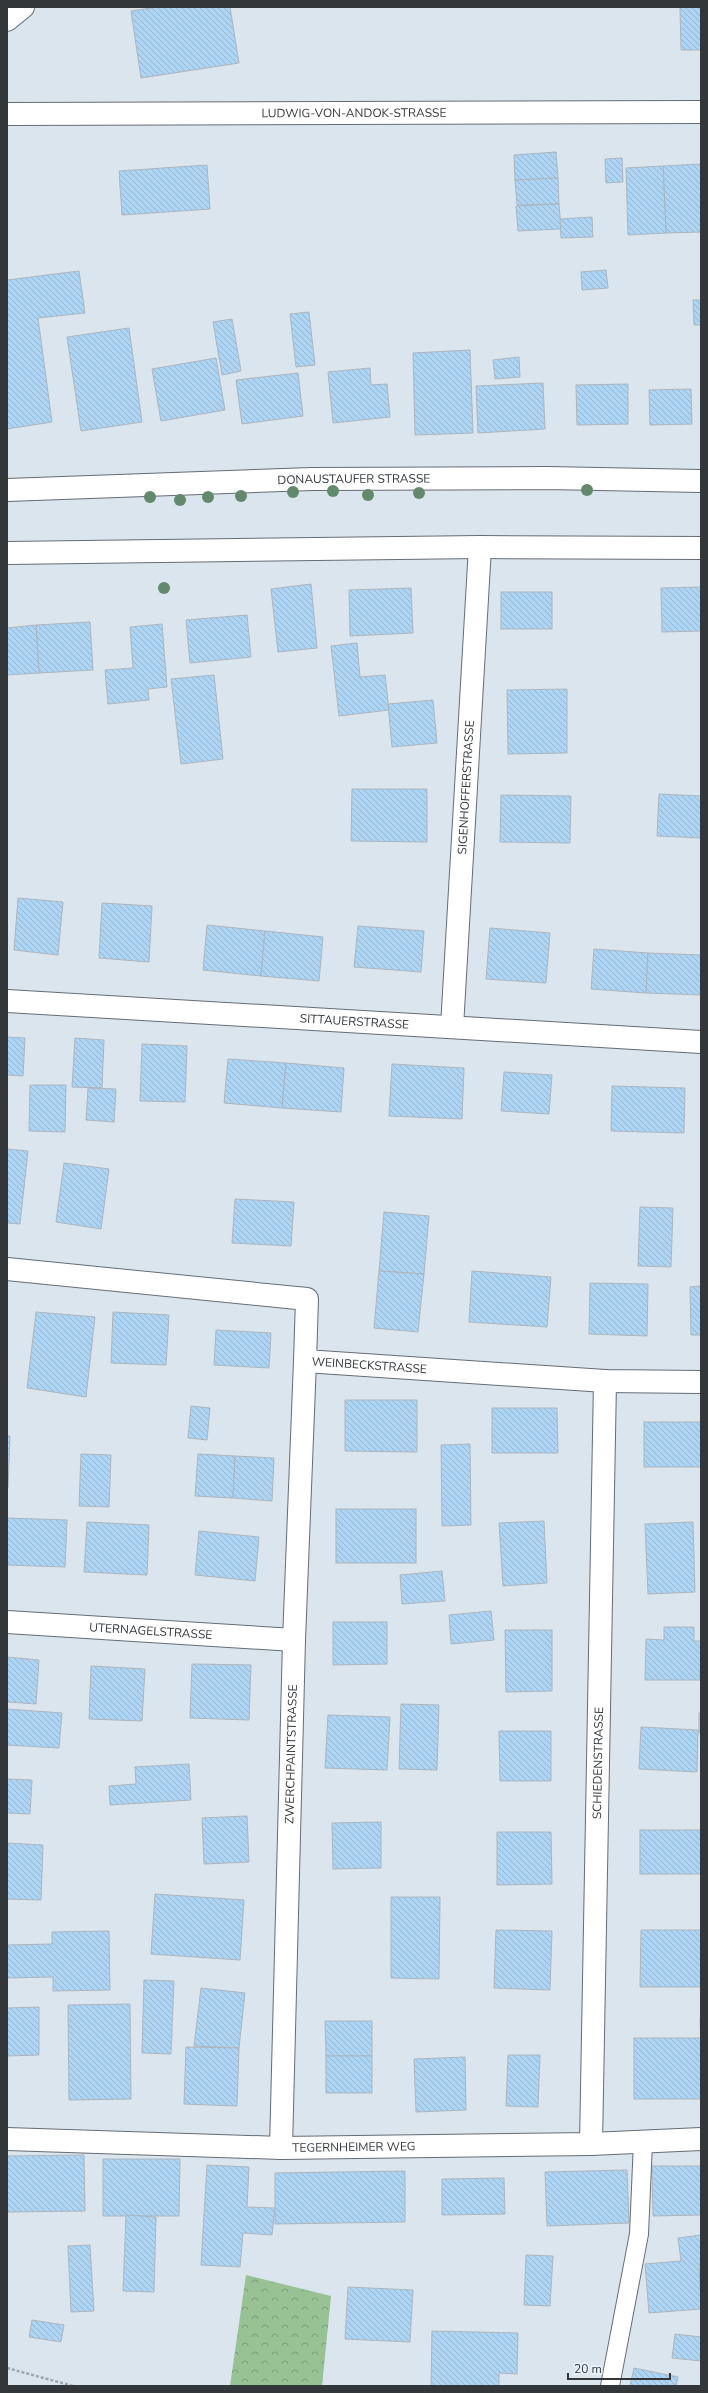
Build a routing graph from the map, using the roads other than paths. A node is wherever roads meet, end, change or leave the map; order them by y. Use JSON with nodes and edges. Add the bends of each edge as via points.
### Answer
{"nodes":[{"id":1,"x":23,"y":7,"type":"edge"},
{"id":2,"x":7,"y":20,"type":"edge"},
{"id":3,"x":701,"y":112,"type":"edge"},
{"id":4,"x":7,"y":114,"type":"edge"},
{"id":5,"x":701,"y":481,"type":"edge"},
{"id":6,"x":7,"y":490,"type":"edge"},
{"id":7,"x":480,"y":547,"type":"junction"},
{"id":8,"x":701,"y":548,"type":"edge"},
{"id":9,"x":7,"y":553,"type":"edge"},
{"id":10,"x":7,"y":1000,"type":"edge"},
{"id":11,"x":452,"y":1027,"type":"junction"},
{"id":12,"x":701,"y":1042,"type":"edge"},
{"id":13,"x":7,"y":1269,"type":"edge"},
{"id":14,"x":305,"y":1361,"type":"junction"},
{"id":15,"x":605,"y":1381,"type":"junction"},
{"id":16,"x":701,"y":1382,"type":"edge"},
{"id":17,"x":7,"y":1622,"type":"edge"},
{"id":18,"x":294,"y":1640,"type":"junction"},
{"id":19,"x":7,"y":2139,"type":"edge"},
{"id":20,"x":701,"y":2139,"type":"edge"},
{"id":21,"x":643,"y":2142,"type":"junction"},
{"id":22,"x":591,"y":2144,"type":"junction"},
{"id":23,"x":281,"y":2148,"type":"junction"},
{"id":24,"x":610,"y":2386,"type":"edge"}],
"edges":[{"from":1,"to":2,"type":"street"},
{"from":3,"to":4,"type":"street","name":"LUDWIG-VON-ANDOK-STRASSE"},
{"from":5,"to":6,"type":"street","name":"DONAUSTAUFER STRASSE","via":[[539,478],[320,479]]},
{"from":7,"to":8,"type":"street"},
{"from":7,"to":9,"type":"street"},
{"from":7,"to":11,"type":"street","name":"SIGENHOFFERSTRASSE"},
{"from":10,"to":11,"type":"street","name":"SITTAUERSTRASSE"},
{"from":11,"to":12,"type":"street","name":"SITTAUERSTRASSE"},
{"from":13,"to":14,"type":"street","name":"WEINBECKSTRASSE","via":[[307,1299]]},
{"from":14,"to":15,"type":"street","name":"WEINBECKSTRASSE"},
{"from":14,"to":18,"type":"street","name":"ZWERCHPAINTSTRASSE"},
{"from":15,"to":16,"type":"street","name":"WEINBECKSTRASSE"},
{"from":15,"to":22,"type":"street","name":"SCHIEDENSTRASSE"},
{"from":17,"to":18,"type":"street","name":"UTERNAGELSTRASSE"},
{"from":18,"to":23,"type":"street","name":"ZWERCHPAINTSTRASSE"},
{"from":19,"to":23,"type":"street","name":"TEGERNHEIMER WEG"},
{"from":20,"to":21,"type":"street","name":"TEGERNHEIMER WEG"},
{"from":21,"to":22,"type":"street","name":"TEGERNHEIMER WEG"},
{"from":21,"to":24,"type":"lane","via":[[639,2234]]},
{"from":22,"to":23,"type":"street","name":"TEGERNHEIMER WEG"}]}
